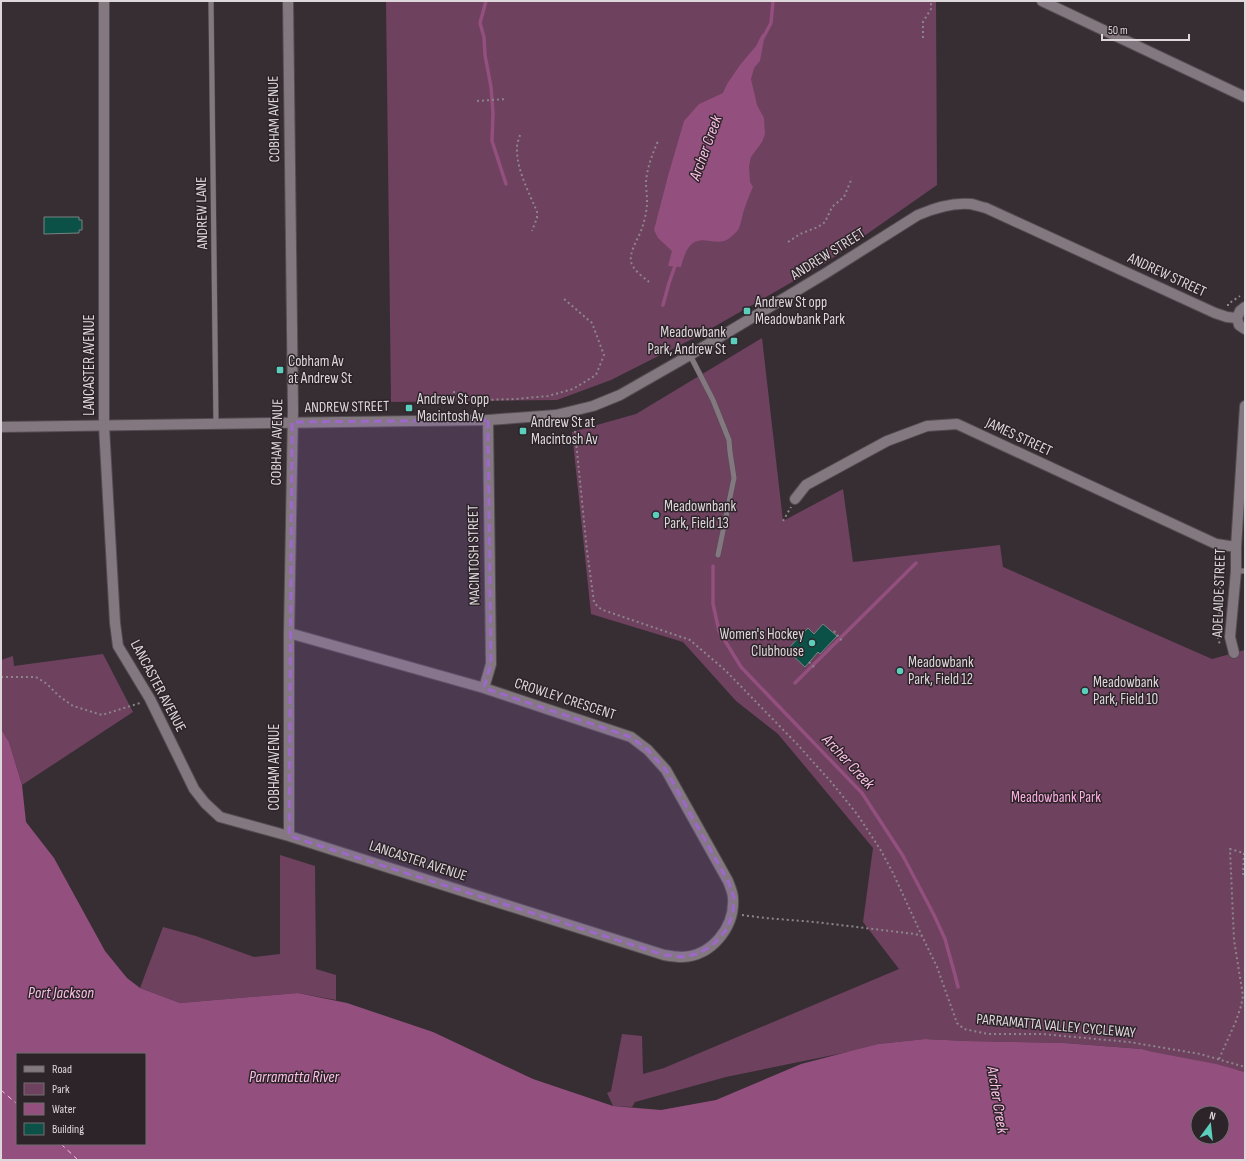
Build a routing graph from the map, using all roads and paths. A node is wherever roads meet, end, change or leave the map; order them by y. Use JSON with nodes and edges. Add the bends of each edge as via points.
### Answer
{"nodes":[{"id":1,"x":104,"y":1,"type":"edge"},
{"id":2,"x":211,"y":1,"type":"edge"},
{"id":3,"x":288,"y":1,"type":"edge"},
{"id":4,"x":931,"y":1,"type":"edge"},
{"id":5,"x":1042,"y":1,"type":"edge"},
{"id":6,"x":923,"y":38,"type":"dead end"},
{"id":7,"x":1245,"y":96,"type":"edge"},
{"id":8,"x":506,"y":99,"type":"dead end"},
{"id":9,"x":477,"y":101,"type":"dead end"},
{"id":10,"x":520,"y":135,"type":"dead end"},
{"id":11,"x":658,"y":141,"type":"dead end"},
{"id":12,"x":852,"y":178,"type":"dead end"},
{"id":13,"x":532,"y":231,"type":"dead end"},
{"id":14,"x":788,"y":242,"type":"dead end"},
{"id":15,"x":649,"y":282,"type":"dead end"},
{"id":16,"x":1240,"y":296,"type":"dead end"},
{"id":17,"x":564,"y":299,"type":"dead end"},
{"id":18,"x":1227,"y":307,"type":"dead end"},
{"id":19,"x":1245,"y":307,"type":"edge"},
{"id":20,"x":1237,"y":318,"type":"junction"},
{"id":21,"x":1245,"y":329,"type":"edge"},
{"id":22,"x":690,"y":355,"type":"junction"},
{"id":23,"x":464,"y":396,"type":"junction"},
{"id":24,"x":1245,"y":406,"type":"edge"},
{"id":25,"x":573,"y":412,"type":"junction"},
{"id":26,"x":488,"y":420,"type":"junction"},
{"id":27,"x":292,"y":422,"type":"junction"},
{"id":28,"x":216,"y":424,"type":"junction"},
{"id":29,"x":104,"y":426,"type":"junction"},
{"id":30,"x":1,"y":427,"type":"edge"},
{"id":31,"x":795,"y":499,"type":"joint"},
{"id":32,"x":783,"y":521,"type":"dead end"},
{"id":33,"x":1222,"y":545,"type":"junction"},
{"id":34,"x":1236,"y":547,"type":"junction"},
{"id":35,"x":718,"y":555,"type":"dead end"},
{"id":36,"x":1240,"y":571,"type":"edge"},
{"id":37,"x":834,"y":631,"type":"dead end"},
{"id":38,"x":289,"y":633,"type":"junction"},
{"id":39,"x":843,"y":642,"type":"dead end"},
{"id":40,"x":1234,"y":653,"type":"joint"},
{"id":41,"x":809,"y":662,"type":"dead end"},
{"id":42,"x":816,"y":669,"type":"dead end"},
{"id":43,"x":1,"y":677,"type":"edge"},
{"id":44,"x":484,"y":688,"type":"junction"},
{"id":45,"x":150,"y":699,"type":"junction"},
{"id":46,"x":289,"y":836,"type":"junction"},
{"id":47,"x":1244,"y":853,"type":"edge"},
{"id":48,"x":1245,"y":874,"type":"edge"},
{"id":49,"x":733,"y":913,"type":"junction"},
{"id":50,"x":922,"y":936,"type":"junction"},
{"id":51,"x":1219,"y":1059,"type":"junction"},
{"id":52,"x":1245,"y":1067,"type":"edge"}],
"edges":[{"from":1,"to":29,"type":"street","name":"LANCASTER AVENUE"},
{"from":2,"to":28,"type":"lane","name":"ANDREW LANE"},
{"from":3,"to":27,"type":"street","name":"COBHAM AVENUE"},
{"from":4,"to":6,"type":"path","via":[[932,9],[923,22]]},
{"from":5,"to":7,"type":"street"},
{"from":8,"to":9,"type":"path"},
{"from":10,"to":13,"type":"path","via":[[516,145],[517,157],[537,212]]},
{"from":11,"to":15,"type":"path","via":[[648,167],[646,214],[631,254],[634,268]]},
{"from":12,"to":14,"type":"path","via":[[844,197],[832,207],[824,222]]},
{"from":16,"to":18,"type":"path"},
{"from":17,"to":23,"type":"path","via":[[592,323],[604,355],[596,375],[573,389],[548,396],[516,400],[482,400]]},
{"from":19,"to":20,"type":"street","via":[[1240,310]]},
{"from":20,"to":21,"type":"street","via":[[1239,325]]},
{"from":20,"to":22,"type":"street","name":"ANDREW STREET","via":[[1215,313],[986,208],[956,204],[931,209],[918,215]]},
{"from":22,"to":25,"type":"street","name":"ANDREW STREET","via":[[620,395]]},
{"from":22,"to":35,"type":"lane","via":[[713,400],[728,440],[734,478]]},
{"from":23,"to":23,"type":"path","via":[[457,392],[454,392],[453,396]]},
{"from":24,"to":34,"type":"street","name":"ADELAIDE STREET"},
{"from":25,"to":26,"type":"street","name":"ANDREW STREET","via":[[556,416]]},
{"from":25,"to":50,"type":"path","name":"PARRAMATTA VALLEY CYCLEWAY","via":[[594,602],[610,613],[690,640],[736,681],[797,744],[857,814],[890,867]]},
{"from":26,"to":27,"type":"street","name":"ANDREW STREET"},
{"from":26,"to":44,"type":"street","name":"MACINTOSH STREET","via":[[491,664]]},
{"from":27,"to":28,"type":"street","name":"ANDREW STREET"},
{"from":27,"to":38,"type":"street","name":"COBHAM AVENUE"},
{"from":28,"to":29,"type":"street","name":"ANDREW STREET"},
{"from":29,"to":30,"type":"street","name":"ANDREW STREET"},
{"from":29,"to":45,"type":"street","name":"LANCASTER AVENUE","via":[[114,615],[118,646]]},
{"from":31,"to":32,"type":"path"},
{"from":31,"to":33,"type":"street","name":"JAMES STREET","via":[[806,485],[887,441],[927,426],[957,424]]},
{"from":33,"to":34,"type":"street","name":"JAMES STREET"},
{"from":33,"to":40,"type":"path","name":"ADELAIDE STREET","via":[[1218,641]]},
{"from":34,"to":36,"type":"street","name":"ADELAIDE STREET"},
{"from":36,"to":40,"type":"street","name":"ADELAIDE STREET","via":[[1230,637]]},
{"from":37,"to":39,"type":"path"},
{"from":38,"to":44,"type":"street","name":"CROWLEY CRESCENT"},
{"from":38,"to":46,"type":"street","name":"COBHAM AVENUE"},
{"from":41,"to":42,"type":"path"},
{"from":43,"to":45,"type":"path","via":[[36,678],[74,706],[102,715]]},
{"from":44,"to":49,"type":"street","name":"CROWLEY CRESCENT","via":[[631,737],[648,750],[666,770],[728,881],[734,897]]},
{"from":45,"to":46,"type":"street","name":"LANCASTER AVENUE","via":[[194,788],[205,803],[220,816]]},
{"from":46,"to":49,"type":"street","name":"LANCASTER AVENUE","via":[[664,955],[683,957],[700,953],[716,943],[727,929]]},
{"from":47,"to":48,"type":"path"},
{"from":47,"to":51,"type":"path","via":[[1230,849],[1234,940],[1242,996],[1241,1006]]},
{"from":49,"to":50,"type":"path"},
{"from":50,"to":51,"type":"path","name":"PARRAMATTA VALLEY CYCLEWAY","via":[[937,967],[957,1023],[964,1029],[988,1034],[1042,1034],[1129,1042]]},
{"from":51,"to":52,"type":"path","name":"PARRAMATTA VALLEY CYCLEWAY"}]}
